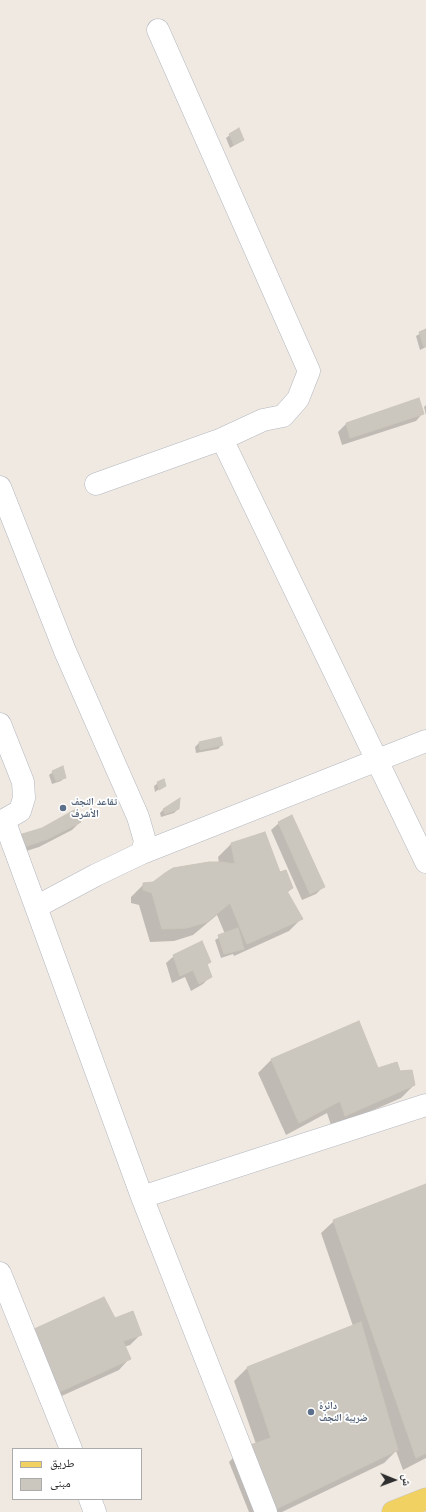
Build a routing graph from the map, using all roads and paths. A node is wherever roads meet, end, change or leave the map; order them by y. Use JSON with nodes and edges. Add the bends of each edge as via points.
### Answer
{"nodes":[{"id":1,"x":158,"y":30,"type":"dead end"},
{"id":2,"x":222,"y":439,"type":"junction"},
{"id":3,"x":96,"y":484,"type":"dead end"},
{"id":4,"x":0,"y":487,"type":"edge"},
{"id":5,"x":0,"y":724,"type":"edge"},
{"id":6,"x":426,"y":741,"type":"edge"},
{"id":7,"x":377,"y":761,"type":"junction"},
{"id":8,"x":2,"y":821,"type":"edge"},
{"id":9,"x":142,"y":853,"type":"junction"},
{"id":10,"x":426,"y":862,"type":"edge"},
{"id":11,"x":36,"y":906,"type":"junction"},
{"id":12,"x":426,"y":1105,"type":"edge"},
{"id":13,"x":142,"y":1197,"type":"junction"},
{"id":14,"x":0,"y":1273,"type":"edge"},
{"id":15,"x":71,"y":1448,"type":"edge"},
{"id":16,"x":426,"y":1499,"type":"edge"},
{"id":17,"x":90,"y":1500,"type":"edge"},
{"id":18,"x":95,"y":1512,"type":"edge"},
{"id":19,"x":266,"y":1512,"type":"edge"},
{"id":20,"x":393,"y":1512,"type":"edge"}],
"edges":[{"from":1,"to":2,"type":"lane","via":[[309,371],[298,398],[283,416],[263,420]]},
{"from":2,"to":3,"type":"lane"},
{"from":2,"to":7,"type":"lane"},
{"from":4,"to":9,"type":"lane","via":[[65,651],[138,817],[145,841]]},
{"from":5,"to":8,"type":"lane","via":[[23,782],[24,798],[20,811]]},
{"from":6,"to":7,"type":"lane"},
{"from":7,"to":9,"type":"lane"},
{"from":7,"to":10,"type":"lane"},
{"from":8,"to":11,"type":"lane"},
{"from":9,"to":11,"type":"lane"},
{"from":11,"to":13,"type":"lane"},
{"from":12,"to":13,"type":"lane"},
{"from":13,"to":19,"type":"lane"},
{"from":14,"to":15,"type":"lane"},
{"from":16,"to":20,"type":"main road"},
{"from":17,"to":18,"type":"lane"}]}
